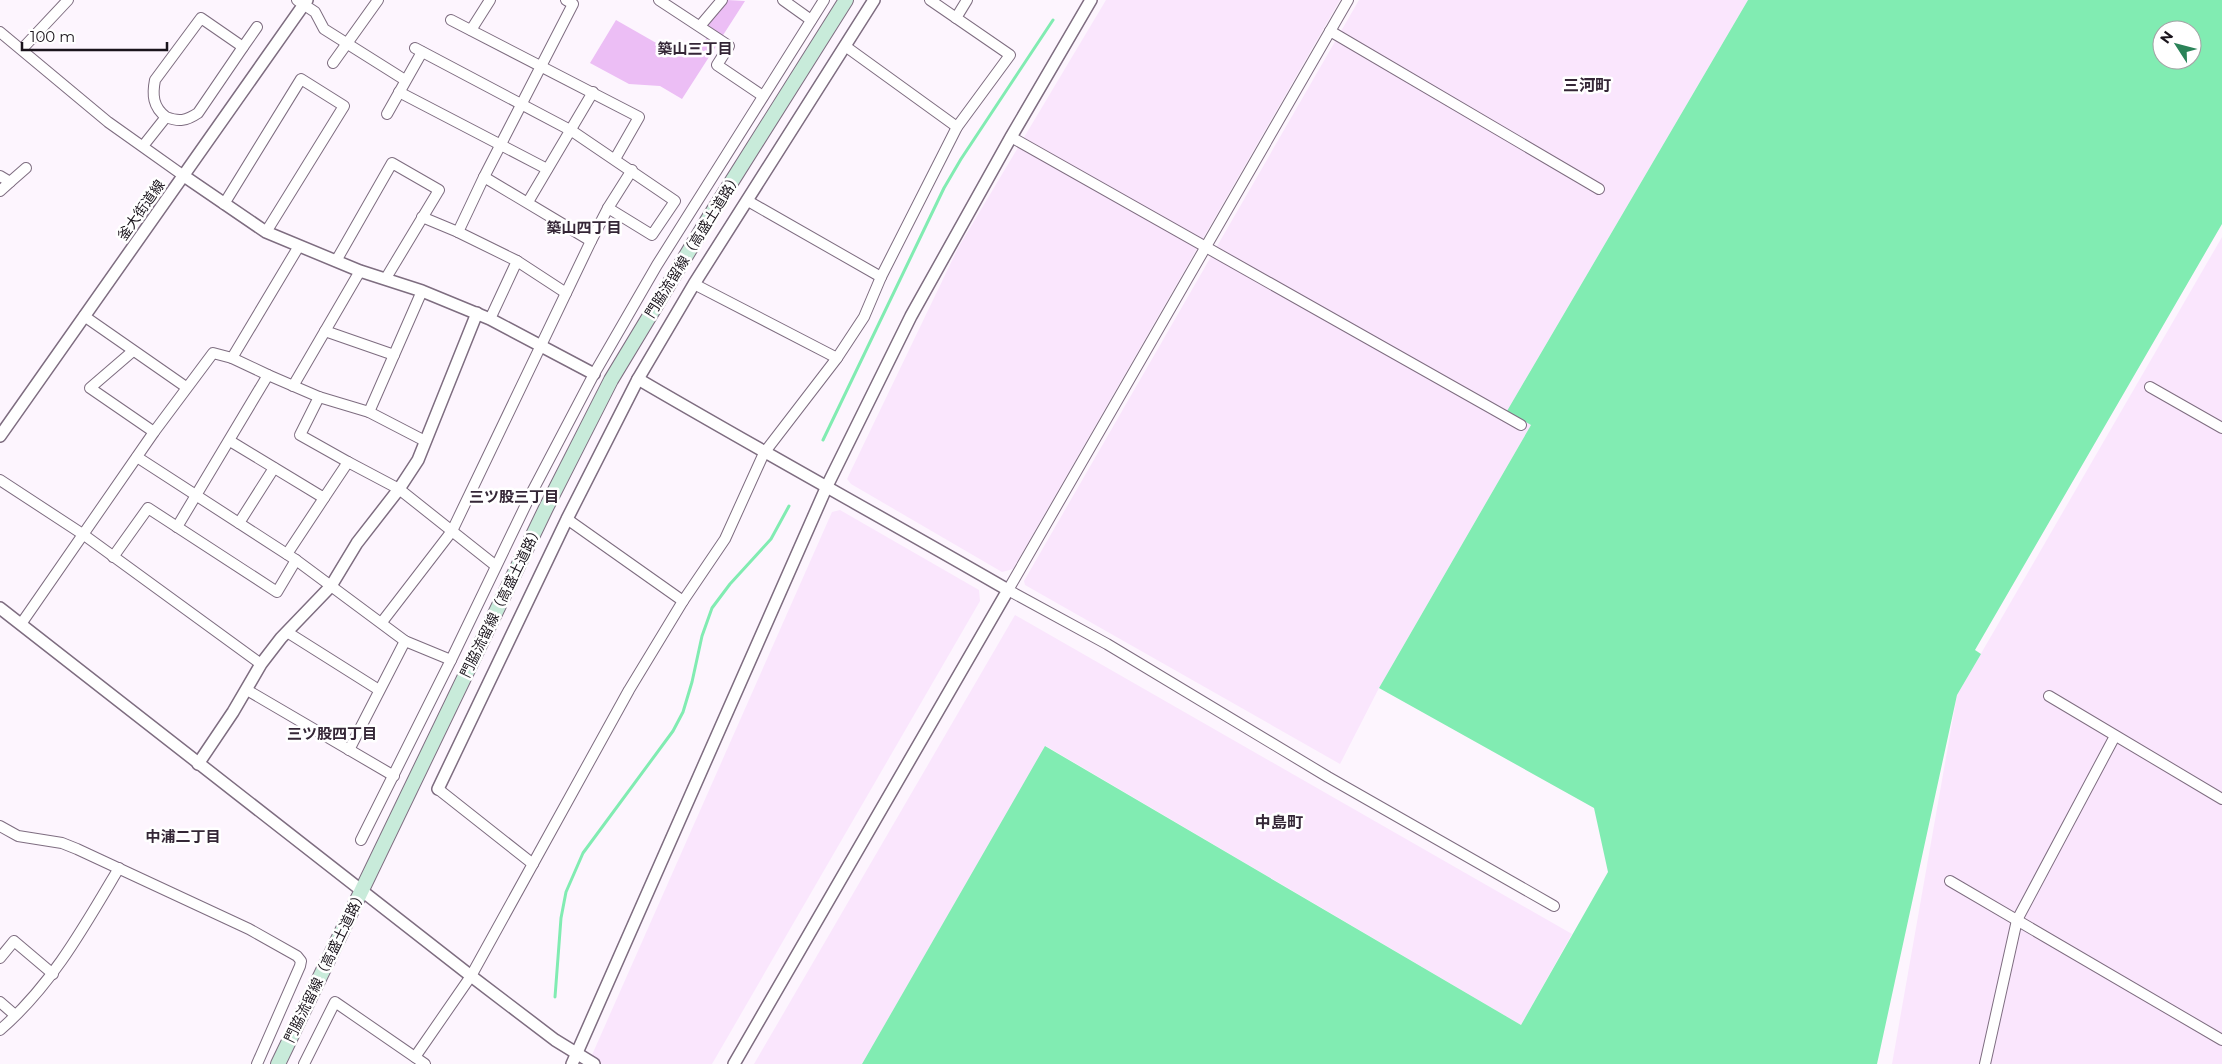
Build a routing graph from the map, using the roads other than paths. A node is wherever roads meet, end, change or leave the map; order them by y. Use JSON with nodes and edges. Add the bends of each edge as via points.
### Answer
{"nodes":[{"id":1,"x":68,"y":0,"type":"edge"},
{"id":2,"x":378,"y":0,"type":"edge"},
{"id":3,"x":490,"y":0,"type":"edge"},
{"id":4,"x":566,"y":0,"type":"edge"},
{"id":5,"x":659,"y":0,"type":"edge"},
{"id":6,"x":722,"y":0,"type":"edge"},
{"id":7,"x":783,"y":0,"type":"edge"},
{"id":8,"x":824,"y":0,"type":"edge"},
{"id":9,"x":846,"y":0,"type":"edge"},
{"id":10,"x":874,"y":0,"type":"edge"},
{"id":11,"x":930,"y":0,"type":"edge"},
{"id":12,"x":967,"y":0,"type":"edge"},
{"id":13,"x":1348,"y":0,"type":"edge"},
{"id":14,"x":302,"y":2,"type":"edge"},
{"id":15,"x":1086,"y":2,"type":"edge"},
{"id":16,"x":956,"y":18,"type":"junction"},
{"id":17,"x":451,"y":20,"type":"dead end"},
{"id":18,"x":811,"y":20,"type":"junction"},
{"id":19,"x":700,"y":26,"type":"junction"},
{"id":20,"x":257,"y":27,"type":"dead end"},
{"id":21,"x":471,"y":30,"type":"junction"},
{"id":22,"x":1330,"y":31,"type":"junction"},
{"id":23,"x":0,"y":32,"type":"edge"},
{"id":24,"x":347,"y":43,"type":"junction"},
{"id":25,"x":845,"y":46,"type":"junction"},
{"id":26,"x":243,"y":47,"type":"junction"},
{"id":27,"x":22,"y":49,"type":"junction"},
{"id":28,"x":333,"y":63,"type":"dead end"},
{"id":29,"x":542,"y":66,"type":"junction"},
{"id":30,"x":405,"y":80,"type":"junction"},
{"id":31,"x":398,"y":92,"type":"junction"},
{"id":32,"x":593,"y":92,"type":"junction"},
{"id":33,"x":763,"y":96,"type":"junction"},
{"id":34,"x":522,"y":105,"type":"junction"},
{"id":35,"x":387,"y":114,"type":"dead end"},
{"id":36,"x":166,"y":117,"type":"junction"},
{"id":37,"x":957,"y":128,"type":"junction"},
{"id":38,"x":572,"y":131,"type":"junction"},
{"id":39,"x":1011,"y":137,"type":"junction"},
{"id":40,"x":501,"y":145,"type":"junction"},
{"id":41,"x":143,"y":146,"type":"junction"},
{"id":42,"x":614,"y":159,"type":"junction"},
{"id":43,"x":26,"y":168,"type":"dead end"},
{"id":44,"x":547,"y":169,"type":"junction"},
{"id":45,"x":632,"y":170,"type":"junction"},
{"id":46,"x":0,"y":176,"type":"edge"},
{"id":47,"x":184,"y":176,"type":"junction"},
{"id":48,"x":484,"y":177,"type":"junction"},
{"id":49,"x":10,"y":182,"type":"junction"},
{"id":50,"x":1599,"y":189,"type":"dead end"},
{"id":51,"x":0,"y":191,"type":"edge"},
{"id":52,"x":748,"y":201,"type":"junction"},
{"id":53,"x":528,"y":202,"type":"junction"},
{"id":54,"x":224,"y":204,"type":"junction"},
{"id":55,"x":608,"y":208,"type":"junction"},
{"id":56,"x":422,"y":217,"type":"junction"},
{"id":57,"x":266,"y":232,"type":"junction"},
{"id":58,"x":458,"y":232,"type":"junction"},
{"id":59,"x":590,"y":241,"type":"junction"},
{"id":60,"x":299,"y":246,"type":"junction"},
{"id":61,"x":1206,"y":247,"type":"junction"},
{"id":62,"x":336,"y":261,"type":"junction"},
{"id":63,"x":517,"y":261,"type":"junction"},
{"id":64,"x":360,"y":271,"type":"junction"},
{"id":65,"x":881,"y":277,"type":"junction"},
{"id":66,"x":386,"y":278,"type":"junction"},
{"id":67,"x":694,"y":284,"type":"junction"},
{"id":68,"x":422,"y":291,"type":"junction"},
{"id":69,"x":566,"y":293,"type":"junction"},
{"id":70,"x":477,"y":313,"type":"junction"},
{"id":71,"x":84,"y":316,"type":"junction"},
{"id":72,"x":490,"y":319,"type":"junction"},
{"id":73,"x":325,"y":332,"type":"junction"},
{"id":74,"x":542,"y":345,"type":"junction"},
{"id":75,"x":133,"y":351,"type":"junction"},
{"id":76,"x":394,"y":354,"type":"junction"},
{"id":77,"x":232,"y":358,"type":"junction"},
{"id":78,"x":836,"y":358,"type":"junction"},
{"id":79,"x":594,"y":374,"type":"junction"},
{"id":80,"x":268,"y":375,"type":"junction"},
{"id":81,"x":638,"y":378,"type":"junction"},
{"id":82,"x":293,"y":386,"type":"junction"},
{"id":83,"x":2150,"y":386,"type":"dead end"},
{"id":84,"x":186,"y":387,"type":"junction"},
{"id":85,"x":320,"y":397,"type":"junction"},
{"id":86,"x":369,"y":412,"type":"junction"},
{"id":87,"x":1521,"y":425,"type":"dead end"},
{"id":88,"x":2222,"y":428,"type":"edge"},
{"id":89,"x":154,"y":432,"type":"junction"},
{"id":90,"x":0,"y":436,"type":"edge"},
{"id":91,"x":230,"y":441,"type":"junction"},
{"id":92,"x":425,"y":441,"type":"junction"},
{"id":93,"x":764,"y":453,"type":"junction"},
{"id":94,"x":137,"y":457,"type":"junction"},
{"id":95,"x":348,"y":462,"type":"junction"},
{"id":96,"x":274,"y":468,"type":"junction"},
{"id":97,"x":0,"y":480,"type":"edge"},
{"id":98,"x":827,"y":486,"type":"junction"},
{"id":99,"x":399,"y":489,"type":"junction"},
{"id":100,"x":196,"y":495,"type":"junction"},
{"id":101,"x":324,"y":498,"type":"junction"},
{"id":102,"x":567,"y":519,"type":"junction"},
{"id":103,"x":240,"y":523,"type":"junction"},
{"id":104,"x":177,"y":527,"type":"junction"},
{"id":105,"x":452,"y":531,"type":"junction"},
{"id":106,"x":84,"y":536,"type":"junction"},
{"id":107,"x":287,"y":554,"type":"junction"},
{"id":108,"x":113,"y":557,"type":"junction"},
{"id":109,"x":296,"y":560,"type":"junction"},
{"id":110,"x":496,"y":566,"type":"junction"},
{"id":111,"x":331,"y":586,"type":"junction"},
{"id":112,"x":1008,"y":590,"type":"junction"},
{"id":113,"x":683,"y":601,"type":"junction"},
{"id":114,"x":0,"y":608,"type":"edge"},
{"id":115,"x":382,"y":622,"type":"junction"},
{"id":116,"x":21,"y":624,"type":"junction"},
{"id":117,"x":287,"y":632,"type":"junction"},
{"id":118,"x":405,"y":641,"type":"junction"},
{"id":119,"x":451,"y":660,"type":"junction"},
{"id":120,"x":261,"y":664,"type":"junction"},
{"id":121,"x":247,"y":690,"type":"junction"},
{"id":122,"x":379,"y":690,"type":"junction"},
{"id":123,"x":2049,"y":696,"type":"dead end"},
{"id":124,"x":2115,"y":736,"type":"junction"},
{"id":125,"x":349,"y":750,"type":"junction"},
{"id":126,"x":198,"y":764,"type":"junction"},
{"id":127,"x":394,"y":776,"type":"junction"},
{"id":128,"x":438,"y":789,"type":"joint"},
{"id":129,"x":2222,"y":799,"type":"edge"},
{"id":130,"x":0,"y":826,"type":"edge"},
{"id":131,"x":361,"y":840,"type":"dead end"},
{"id":132,"x":533,"y":864,"type":"junction"},
{"id":133,"x":119,"y":868,"type":"junction"},
{"id":134,"x":1950,"y":881,"type":"dead end"},
{"id":135,"x":362,"y":889,"type":"junction"},
{"id":136,"x":1554,"y":906,"type":"dead end"},
{"id":137,"x":2017,"y":920,"type":"junction"},
{"id":138,"x":0,"y":958,"type":"edge"},
{"id":139,"x":53,"y":974,"type":"junction"},
{"id":140,"x":471,"y":976,"type":"junction"},
{"id":141,"x":0,"y":1002,"type":"edge"},
{"id":142,"x":15,"y":1015,"type":"junction"},
{"id":143,"x":0,"y":1030,"type":"edge"},
{"id":144,"x":2222,"y":1040,"type":"edge"},
{"id":145,"x":415,"y":1057,"type":"junction"},
{"id":146,"x":574,"y":1059,"type":"edge"},
{"id":147,"x":257,"y":1064,"type":"edge"},
{"id":148,"x":278,"y":1064,"type":"edge"},
{"id":149,"x":304,"y":1064,"type":"edge"},
{"id":150,"x":425,"y":1064,"type":"edge"},
{"id":151,"x":594,"y":1064,"type":"edge"},
{"id":152,"x":734,"y":1064,"type":"edge"},
{"id":153,"x":1985,"y":1064,"type":"edge"}],
"edges":[{"from":1,"to":27,"type":"street"},
{"from":2,"to":24,"type":"street"},
{"from":3,"to":21,"type":"street"},
{"from":4,"to":29,"type":"street","via":[[573,4]]},
{"from":5,"to":19,"type":"street"},
{"from":6,"to":19,"type":"street"},
{"from":7,"to":18,"type":"street"},
{"from":8,"to":18,"type":"street"},
{"from":9,"to":135,"type":"main road","name":"門脇流留線（高盛土道路）","via":[[611,380],[550,499]]},
{"from":10,"to":25,"type":"street"},
{"from":11,"to":16,"type":"street"},
{"from":12,"to":16,"type":"street"},
{"from":13,"to":22,"type":"street"},
{"from":14,"to":24,"type":"street","via":[[315,12],[324,29]]},
{"from":14,"to":47,"type":"street","name":"釜大街道線"},
{"from":15,"to":39,"type":"street"},
{"from":16,"to":37,"type":"street","via":[[1010,56]]},
{"from":17,"to":21,"type":"street"},
{"from":18,"to":33,"type":"street"},
{"from":19,"to":33,"type":"street","via":[[730,46],[717,65]]},
{"from":20,"to":26,"type":"street"},
{"from":21,"to":29,"type":"street"},
{"from":22,"to":50,"type":"street"},
{"from":22,"to":61,"type":"street"},
{"from":23,"to":27,"type":"street"},
{"from":24,"to":28,"type":"street"},
{"from":24,"to":30,"type":"street"},
{"from":25,"to":37,"type":"street"},
{"from":25,"to":52,"type":"street"},
{"from":26,"to":36,"type":"street","via":[[198,113],[188,120]]},
{"from":26,"to":36,"type":"street","via":[[201,18],[155,80],[154,101],[158,111]]},
{"from":27,"to":41,"type":"street","via":[[108,122]]},
{"from":29,"to":32,"type":"street"},
{"from":29,"to":34,"type":"street"},
{"from":30,"to":31,"type":"street"},
{"from":30,"to":34,"type":"street","via":[[418,50]]},
{"from":31,"to":35,"type":"street"},
{"from":31,"to":40,"type":"street"},
{"from":32,"to":38,"type":"street"},
{"from":32,"to":42,"type":"street","via":[[639,117]]},
{"from":33,"to":79,"type":"street","via":[[657,265]]},
{"from":34,"to":38,"type":"street"},
{"from":34,"to":40,"type":"street"},
{"from":36,"to":41,"type":"street"},
{"from":37,"to":65,"type":"street"},
{"from":38,"to":42,"type":"street"},
{"from":38,"to":44,"type":"street"},
{"from":39,"to":61,"type":"street"},
{"from":39,"to":98,"type":"street","via":[[911,316]]},
{"from":40,"to":44,"type":"street"},
{"from":40,"to":48,"type":"street"},
{"from":41,"to":47,"type":"street"},
{"from":42,"to":45,"type":"street"},
{"from":43,"to":49,"type":"street"},
{"from":44,"to":53,"type":"street"},
{"from":45,"to":55,"type":"street"},
{"from":45,"to":55,"type":"street","via":[[675,201],[652,236]]},
{"from":46,"to":49,"type":"street"},
{"from":47,"to":54,"type":"street"},
{"from":47,"to":71,"type":"street","name":"釜大街道線"},
{"from":48,"to":53,"type":"street"},
{"from":48,"to":58,"type":"street"},
{"from":49,"to":51,"type":"street"},
{"from":52,"to":65,"type":"street"},
{"from":52,"to":67,"type":"street"},
{"from":53,"to":59,"type":"street"},
{"from":54,"to":57,"type":"street"},
{"from":54,"to":57,"type":"street","via":[[301,79],[344,106]]},
{"from":55,"to":59,"type":"street"},
{"from":56,"to":58,"type":"street"},
{"from":56,"to":62,"type":"street","via":[[439,190],[392,163]]},
{"from":56,"to":66,"type":"street"},
{"from":57,"to":60,"type":"street"},
{"from":58,"to":63,"type":"street"},
{"from":59,"to":69,"type":"street"},
{"from":60,"to":62,"type":"street"},
{"from":60,"to":77,"type":"street"},
{"from":61,"to":87,"type":"street"},
{"from":61,"to":112,"type":"street"},
{"from":62,"to":64,"type":"street"},
{"from":63,"to":69,"type":"street"},
{"from":63,"to":72,"type":"street"},
{"from":64,"to":66,"type":"street"},
{"from":64,"to":73,"type":"street"},
{"from":65,"to":78,"type":"street","via":[[864,317]]},
{"from":66,"to":68,"type":"street"},
{"from":67,"to":78,"type":"street"},
{"from":67,"to":81,"type":"street"},
{"from":68,"to":70,"type":"street"},
{"from":68,"to":76,"type":"street"},
{"from":69,"to":74,"type":"street"},
{"from":70,"to":72,"type":"street"},
{"from":70,"to":92,"type":"street"},
{"from":71,"to":75,"type":"street"},
{"from":71,"to":90,"type":"street","name":"釜大街道線"},
{"from":72,"to":74,"type":"street"},
{"from":73,"to":76,"type":"street"},
{"from":73,"to":82,"type":"street"},
{"from":74,"to":79,"type":"street"},
{"from":74,"to":105,"type":"street"},
{"from":75,"to":84,"type":"street"},
{"from":75,"to":89,"type":"street","via":[[90,388]]},
{"from":76,"to":86,"type":"street"},
{"from":77,"to":80,"type":"street"},
{"from":77,"to":84,"type":"street","via":[[213,353]]},
{"from":78,"to":93,"type":"street"},
{"from":79,"to":110,"type":"street"},
{"from":80,"to":82,"type":"street"},
{"from":80,"to":91,"type":"street"},
{"from":81,"to":93,"type":"street"},
{"from":81,"to":102,"type":"street"},
{"from":82,"to":85,"type":"street"},
{"from":83,"to":88,"type":"street"},
{"from":84,"to":89,"type":"street"},
{"from":85,"to":86,"type":"street"},
{"from":85,"to":95,"type":"street","via":[[300,435]]},
{"from":86,"to":92,"type":"street"},
{"from":89,"to":94,"type":"street"},
{"from":91,"to":96,"type":"street"},
{"from":91,"to":100,"type":"street"},
{"from":92,"to":99,"type":"street","via":[[418,460]]},
{"from":93,"to":98,"type":"street"},
{"from":93,"to":113,"type":"street","via":[[725,540]]},
{"from":94,"to":100,"type":"street"},
{"from":94,"to":106,"type":"street"},
{"from":95,"to":99,"type":"street"},
{"from":95,"to":101,"type":"street"},
{"from":96,"to":101,"type":"street"},
{"from":96,"to":103,"type":"street"},
{"from":97,"to":106,"type":"street"},
{"from":98,"to":112,"type":"street"},
{"from":98,"to":146,"type":"street"},
{"from":99,"to":105,"type":"street"},
{"from":99,"to":111,"type":"street","via":[[357,543]]},
{"from":100,"to":103,"type":"street"},
{"from":100,"to":104,"type":"street"},
{"from":101,"to":107,"type":"street"},
{"from":102,"to":113,"type":"street"},
{"from":102,"to":128,"type":"street"},
{"from":103,"to":107,"type":"street"},
{"from":104,"to":108,"type":"street","via":[[148,508]]},
{"from":104,"to":109,"type":"street","via":[[277,592]]},
{"from":105,"to":110,"type":"street"},
{"from":105,"to":115,"type":"street"},
{"from":106,"to":108,"type":"street"},
{"from":106,"to":116,"type":"street"},
{"from":107,"to":109,"type":"street"},
{"from":108,"to":120,"type":"street"},
{"from":109,"to":111,"type":"street"},
{"from":110,"to":119,"type":"street"},
{"from":111,"to":115,"type":"street"},
{"from":111,"to":117,"type":"street"},
{"from":112,"to":136,"type":"street","via":[[1116,649]]},
{"from":112,"to":152,"type":"street"},
{"from":113,"to":132,"type":"street","via":[[629,690]]},
{"from":114,"to":116,"type":"street"},
{"from":115,"to":118,"type":"street"},
{"from":116,"to":126,"type":"street"},
{"from":117,"to":120,"type":"street"},
{"from":117,"to":122,"type":"street"},
{"from":118,"to":119,"type":"street"},
{"from":118,"to":122,"type":"street"},
{"from":119,"to":127,"type":"street"},
{"from":120,"to":121,"type":"street"},
{"from":121,"to":125,"type":"street"},
{"from":121,"to":126,"type":"street"},
{"from":122,"to":125,"type":"street"},
{"from":123,"to":124,"type":"street"},
{"from":124,"to":129,"type":"street"},
{"from":124,"to":137,"type":"street"},
{"from":125,"to":127,"type":"street"},
{"from":126,"to":135,"type":"street"},
{"from":127,"to":131,"type":"street"},
{"from":128,"to":132,"type":"street"},
{"from":130,"to":133,"type":"street","via":[[18,836],[62,843]]},
{"from":132,"to":140,"type":"street"},
{"from":133,"to":139,"type":"street","via":[[71,950]]},
{"from":133,"to":147,"type":"street","via":[[249,929],[301,960]]},
{"from":134,"to":137,"type":"street"},
{"from":135,"to":140,"type":"street"},
{"from":135,"to":148,"type":"main road","name":"門脇流留線（高盛土道路）"},
{"from":137,"to":144,"type":"street"},
{"from":137,"to":153,"type":"street"},
{"from":138,"to":139,"type":"street","via":[[14,941]]},
{"from":139,"to":142,"type":"street"},
{"from":140,"to":145,"type":"street"},
{"from":140,"to":146,"type":"street","via":[[555,1040]]},
{"from":141,"to":142,"type":"street"},
{"from":142,"to":143,"type":"street"},
{"from":145,"to":149,"type":"street","via":[[335,1002]]},
{"from":145,"to":150,"type":"street"},
{"from":146,"to":151,"type":"street"}]}
